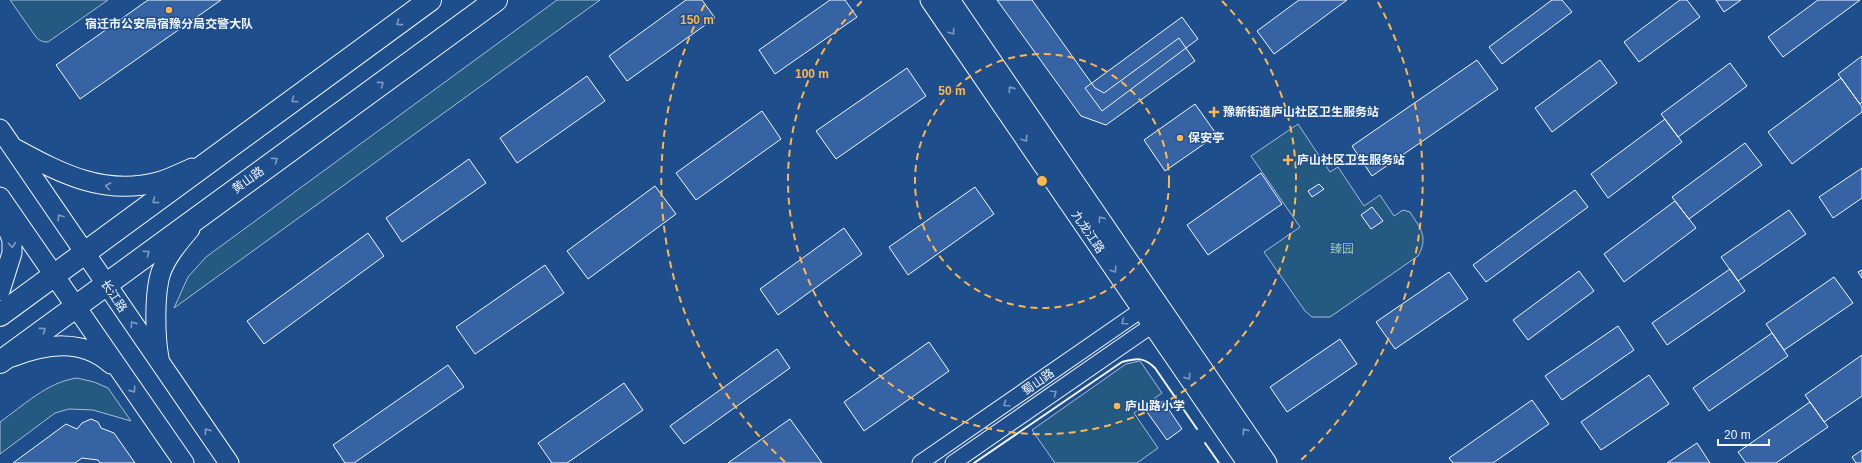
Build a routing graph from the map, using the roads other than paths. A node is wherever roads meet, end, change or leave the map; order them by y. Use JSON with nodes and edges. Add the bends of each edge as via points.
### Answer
{"nodes":[{"id":1,"x":430,"y":0,"type":"edge"},
{"id":2,"x":496,"y":0,"type":"edge"},
{"id":3,"x":930,"y":0,"type":"edge"},
{"id":4,"x":950,"y":0,"type":"edge"},
{"id":5,"x":0,"y":129,"type":"edge"},
{"id":6,"x":13,"y":148,"type":"junction"},
{"id":7,"x":212,"y":160,"type":"junction"},
{"id":8,"x":0,"y":197,"type":"edge"},
{"id":9,"x":0,"y":208,"type":"edge"},
{"id":10,"x":202,"y":213,"type":"junction"},
{"id":11,"x":85,"y":253,"type":"junction"},
{"id":12,"x":54,"y":276,"type":"junction"},
{"id":13,"x":106,"y":284,"type":"junction"},
{"id":14,"x":0,"y":291,"type":"edge"},
{"id":15,"x":74,"y":306,"type":"junction"},
{"id":16,"x":1154,"y":312,"type":"junction"},
{"id":17,"x":0,"y":315,"type":"edge"},
{"id":18,"x":0,"y":362,"type":"edge"},
{"id":19,"x":159,"y":362,"type":"junction"},
{"id":20,"x":122,"y":374,"type":"junction"},
{"id":21,"x":184,"y":463,"type":"edge"},
{"id":22,"x":229,"y":463,"type":"edge"},
{"id":23,"x":920,"y":463,"type":"edge"},
{"id":24,"x":953,"y":463,"type":"edge"},
{"id":25,"x":1247,"y":463,"type":"edge"},
{"id":26,"x":1267,"y":463,"type":"edge"}],
"edges":[{"from":1,"to":7,"type":"main road","one_way":true},
{"from":10,"to":2,"type":"main road","name":"黄山路","one_way":true},
{"from":3,"to":16,"type":"street","name":"九龙江路","one_way":true},
{"from":16,"to":4,"type":"street","name":"九龙江路","one_way":true},
{"from":5,"to":6,"type":"street","name":"长江路"},
{"from":7,"to":6,"type":"street","one_way":true,"via":[[159,182],[117,188],[77,179]]},
{"from":11,"to":6,"type":"street","name":"长江路","one_way":true},
{"from":7,"to":11,"type":"main road","one_way":true},
{"from":8,"to":12,"type":"street"},
{"from":9,"to":14,"type":"street","one_way":true,"via":[[12,240],[12,253]]},
{"from":13,"to":10,"type":"main road","name":"黄山路","one_way":true},
{"from":10,"to":19,"type":"street","via":[[174,247],[161,272],[155,335]]},
{"from":11,"to":12,"type":"main road"},
{"from":11,"to":13,"type":"street","name":"长江路"},
{"from":12,"to":15,"type":"street"},
{"from":12,"to":17,"type":"main road"},
{"from":13,"to":15,"type":"main road","name":"黄山路"},
{"from":19,"to":13,"type":"street","name":"长江路","one_way":true},
{"from":18,"to":15,"type":"main road","name":"黄山路","one_way":true},
{"from":15,"to":20,"type":"street"},
{"from":16,"to":23,"type":"street","name":"蜀山路","one_way":true},
{"from":24,"to":16,"type":"street","name":"蜀山路","one_way":true},
{"from":16,"to":25,"type":"street","name":"九龙江路","one_way":true},
{"from":26,"to":16,"type":"street","name":"九龙江路","one_way":true},
{"from":18,"to":20,"type":"street","via":[[30,350],[50,346],[72,346],[103,356]]},
{"from":22,"to":19,"type":"street","name":"长江路","one_way":true},
{"from":20,"to":21,"type":"street","one_way":true}]}
